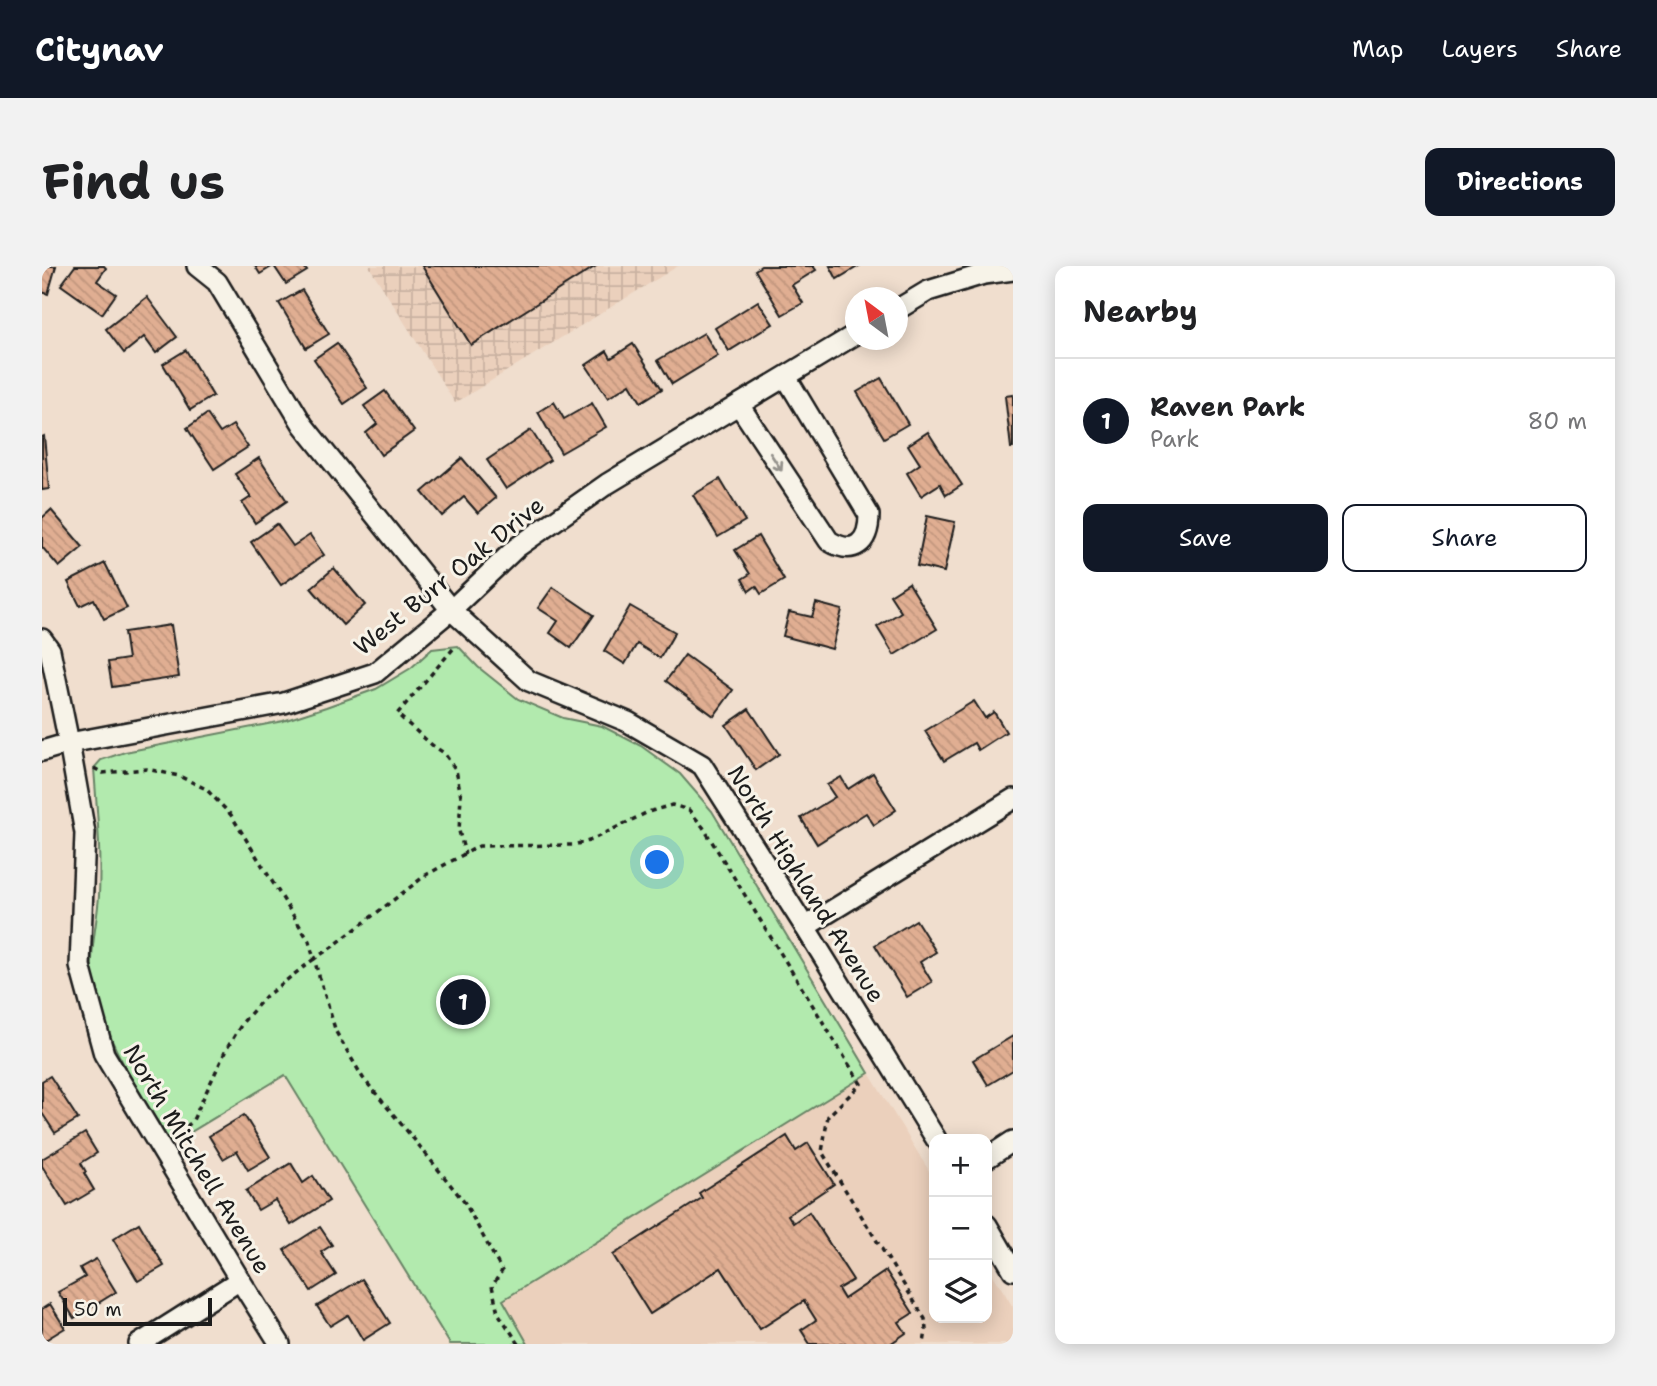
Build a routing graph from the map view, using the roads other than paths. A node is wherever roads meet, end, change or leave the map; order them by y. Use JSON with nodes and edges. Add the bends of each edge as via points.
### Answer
{"nodes":[{"id":1,"x":197,"y":266,"type":"edge"},
{"id":2,"x":1013,"y":270,"type":"edge"},
{"id":3,"x":908,"y":303,"type":"edge"},
{"id":4,"x":845,"y":341,"type":"edge"},
{"id":5,"x":786,"y":377,"type":"junction"},
{"id":6,"x":739,"y":405,"type":"junction"},
{"id":7,"x":451,"y":610,"type":"junction"},
{"id":8,"x":42,"y":639,"type":"edge"},
{"id":9,"x":69,"y":743,"type":"junction"},
{"id":10,"x":42,"y":751,"type":"edge"},
{"id":11,"x":1013,"y":799,"type":"edge"},
{"id":12,"x":805,"y":927,"type":"junction"},
{"id":13,"x":933,"y":1134,"type":"edge"},
{"id":14,"x":1013,"y":1142,"type":"edge"},
{"id":15,"x":992,"y":1155,"type":"edge"},
{"id":16,"x":992,"y":1234,"type":"edge"},
{"id":17,"x":1013,"y":1270,"type":"edge"},
{"id":18,"x":240,"y":1280,"type":"junction"},
{"id":19,"x":139,"y":1344,"type":"edge"},
{"id":20,"x":280,"y":1344,"type":"edge"}],
"edges":[{"from":1,"to":7,"type":"street","name":"North Highland Avenue","via":[[217,282],[303,425]]},
{"from":2,"to":3,"type":"street","via":[[928,290]]},
{"from":4,"to":5,"type":"street","name":"West Burr Oak Drive"},
{"from":5,"to":6,"type":"street","name":"West Burr Oak Drive"},
{"from":6,"to":5,"type":"street","one_way":true,"via":[[828,541],[850,548],[860,543],[869,531],[869,515]]},
{"from":6,"to":7,"type":"street","name":"West Burr Oak Drive","via":[[607,484],[516,548]]},
{"from":7,"to":9,"type":"street","name":"West Burr Oak Drive","via":[[375,673],[284,703]]},
{"from":7,"to":12,"type":"street","name":"North Highland Avenue","via":[[529,681],[628,722],[702,765]]},
{"from":8,"to":9,"type":"street","name":"North Mitchell Avenue","via":[[50,650]]},
{"from":9,"to":10,"type":"street","name":"West Burr Oak Drive"},
{"from":9,"to":18,"type":"street","name":"North Mitchell Avenue","via":[[85,833],[80,966],[104,1054]]},
{"from":11,"to":12,"type":"street"},
{"from":12,"to":13,"type":"street","name":"North Highland Avenue"},
{"from":14,"to":15,"type":"street"},
{"from":16,"to":17,"type":"street"},
{"from":18,"to":19,"type":"street"},
{"from":18,"to":20,"type":"street","name":"North Mitchell Avenue"}]}
